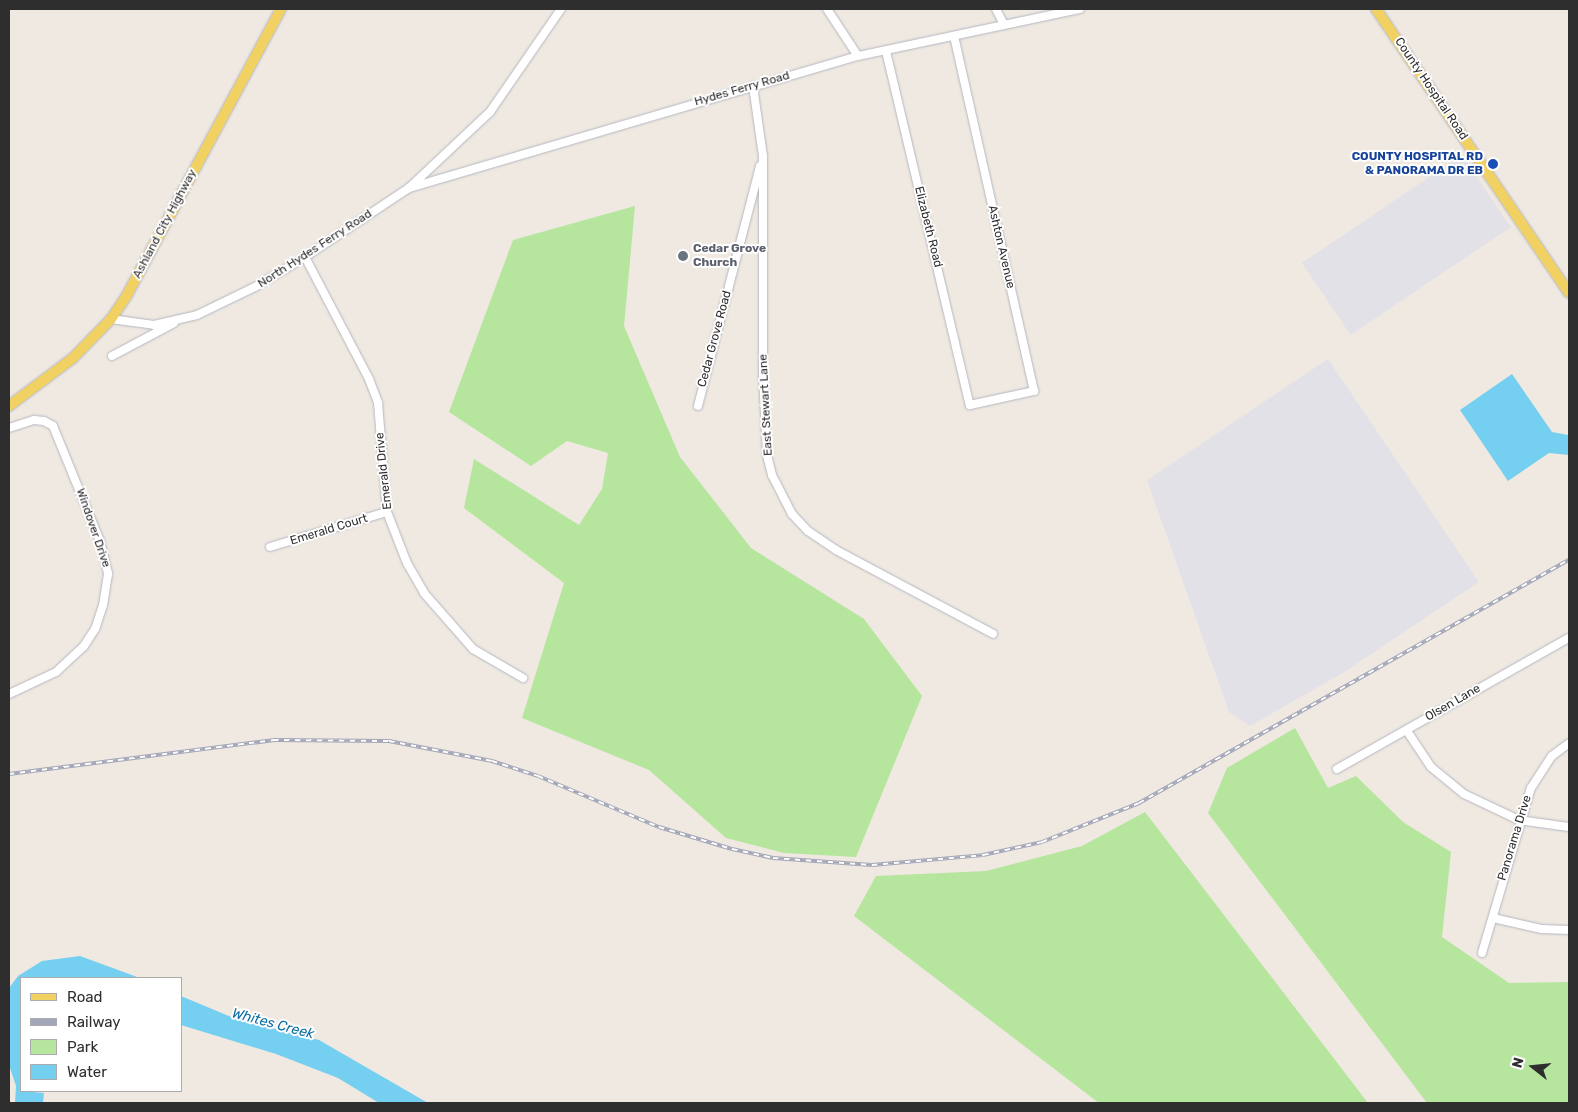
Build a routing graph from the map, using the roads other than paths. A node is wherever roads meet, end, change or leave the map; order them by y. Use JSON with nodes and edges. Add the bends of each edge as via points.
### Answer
{"nodes":[{"id":1,"x":281,"y":9,"type":"edge"},
{"id":2,"x":561,"y":9,"type":"edge"},
{"id":3,"x":828,"y":9,"type":"edge"},
{"id":4,"x":996,"y":9,"type":"edge"},
{"id":5,"x":1080,"y":9,"type":"edge"},
{"id":6,"x":1376,"y":9,"type":"edge"},
{"id":7,"x":1004,"y":25,"type":"junction"},
{"id":8,"x":954,"y":37,"type":"junction"},
{"id":9,"x":886,"y":51,"type":"junction"},
{"id":10,"x":858,"y":56,"type":"junction"},
{"id":11,"x":753,"y":86,"type":"junction"},
{"id":12,"x":762,"y":156,"type":"junction"},
{"id":13,"x":409,"y":188,"type":"junction"},
{"id":14,"x":305,"y":257,"type":"junction"},
{"id":15,"x":1569,"y":293,"type":"edge"},
{"id":16,"x":111,"y":319,"type":"junction"},
{"id":17,"x":180,"y":319,"type":"junction"},
{"id":18,"x":112,"y":356,"type":"dead end"},
{"id":19,"x":970,"y":403,"type":"joint"},
{"id":20,"x":9,"y":406,"type":"edge"},
{"id":21,"x":698,"y":406,"type":"dead end"},
{"id":22,"x":9,"y":428,"type":"edge"},
{"id":23,"x":387,"y":512,"type":"junction"},
{"id":24,"x":270,"y":547,"type":"dead end"},
{"id":25,"x":993,"y":634,"type":"dead end"},
{"id":26,"x":1569,"y":638,"type":"edge"},
{"id":27,"x":523,"y":678,"type":"dead end"},
{"id":28,"x":9,"y":694,"type":"edge"},
{"id":29,"x":1407,"y":731,"type":"junction"},
{"id":30,"x":1569,"y":743,"type":"edge"},
{"id":31,"x":1337,"y":769,"type":"dead end"},
{"id":32,"x":1519,"y":820,"type":"junction"},
{"id":33,"x":1569,"y":827,"type":"edge"},
{"id":34,"x":1493,"y":918,"type":"junction"},
{"id":35,"x":1569,"y":930,"type":"edge"},
{"id":36,"x":1482,"y":953,"type":"dead end"}],
"edges":[{"from":1,"to":16,"type":"main road","name":"Ashland City Highway"},
{"from":2,"to":13,"type":"street","name":"North Hydes Ferry Road","via":[[490,112]]},
{"from":3,"to":10,"type":"street"},
{"from":4,"to":7,"type":"street"},
{"from":5,"to":7,"type":"street","name":"Hydes Ferry Road"},
{"from":6,"to":15,"type":"main road","name":"County Hospital Road"},
{"from":7,"to":8,"type":"street","name":"Hydes Ferry Road"},
{"from":8,"to":9,"type":"street","name":"Hydes Ferry Road"},
{"from":8,"to":19,"type":"street","name":"Ashton Avenue","via":[[1034,392]]},
{"from":9,"to":10,"type":"street","name":"Hydes Ferry Road"},
{"from":9,"to":19,"type":"street","name":"Elizabeth Road"},
{"from":10,"to":11,"type":"street","name":"Hydes Ferry Road"},
{"from":11,"to":12,"type":"street","name":"East Stewart Lane"},
{"from":11,"to":13,"type":"street","name":"Hydes Ferry Road"},
{"from":12,"to":21,"type":"street","name":"Cedar Grove Road"},
{"from":12,"to":25,"type":"street","name":"East Stewart Lane","via":[[764,417],[767,455],[780,493],[792,514],[808,531],[829,545]]},
{"from":13,"to":14,"type":"street","name":"North Hydes Ferry Road"},
{"from":14,"to":17,"type":"street","name":"North Hydes Ferry Road","via":[[255,287],[197,315]]},
{"from":14,"to":23,"type":"street","name":"Emerald Drive","via":[[369,379],[378,403]]},
{"from":16,"to":17,"type":"street","name":"North Hydes Ferry Road","via":[[154,325]]},
{"from":16,"to":20,"type":"main road","name":"Ashland City Highway","via":[[73,358]]},
{"from":17,"to":18,"type":"street","name":"North Hydes Ferry Road"},
{"from":22,"to":28,"type":"street","name":"Windover Drive","via":[[34,420],[53,426],[100,541],[108,574],[104,605],[84,646],[56,672]]},
{"from":23,"to":24,"type":"street","name":"Emerald Court"},
{"from":23,"to":27,"type":"street","name":"Emerald Drive","via":[[424,592],[473,649]]},
{"from":26,"to":29,"type":"street","name":"Olsen Lane"},
{"from":29,"to":31,"type":"street","name":"Olsen Lane"},
{"from":29,"to":32,"type":"street","via":[[1444,780],[1484,805]]},
{"from":30,"to":32,"type":"street","name":"Panorama Drive","via":[[1540,770]]},
{"from":32,"to":33,"type":"street"},
{"from":32,"to":34,"type":"street","name":"Panorama Drive"},
{"from":34,"to":35,"type":"street","via":[[1541,929]]},
{"from":34,"to":36,"type":"street","name":"Panorama Drive"}]}
